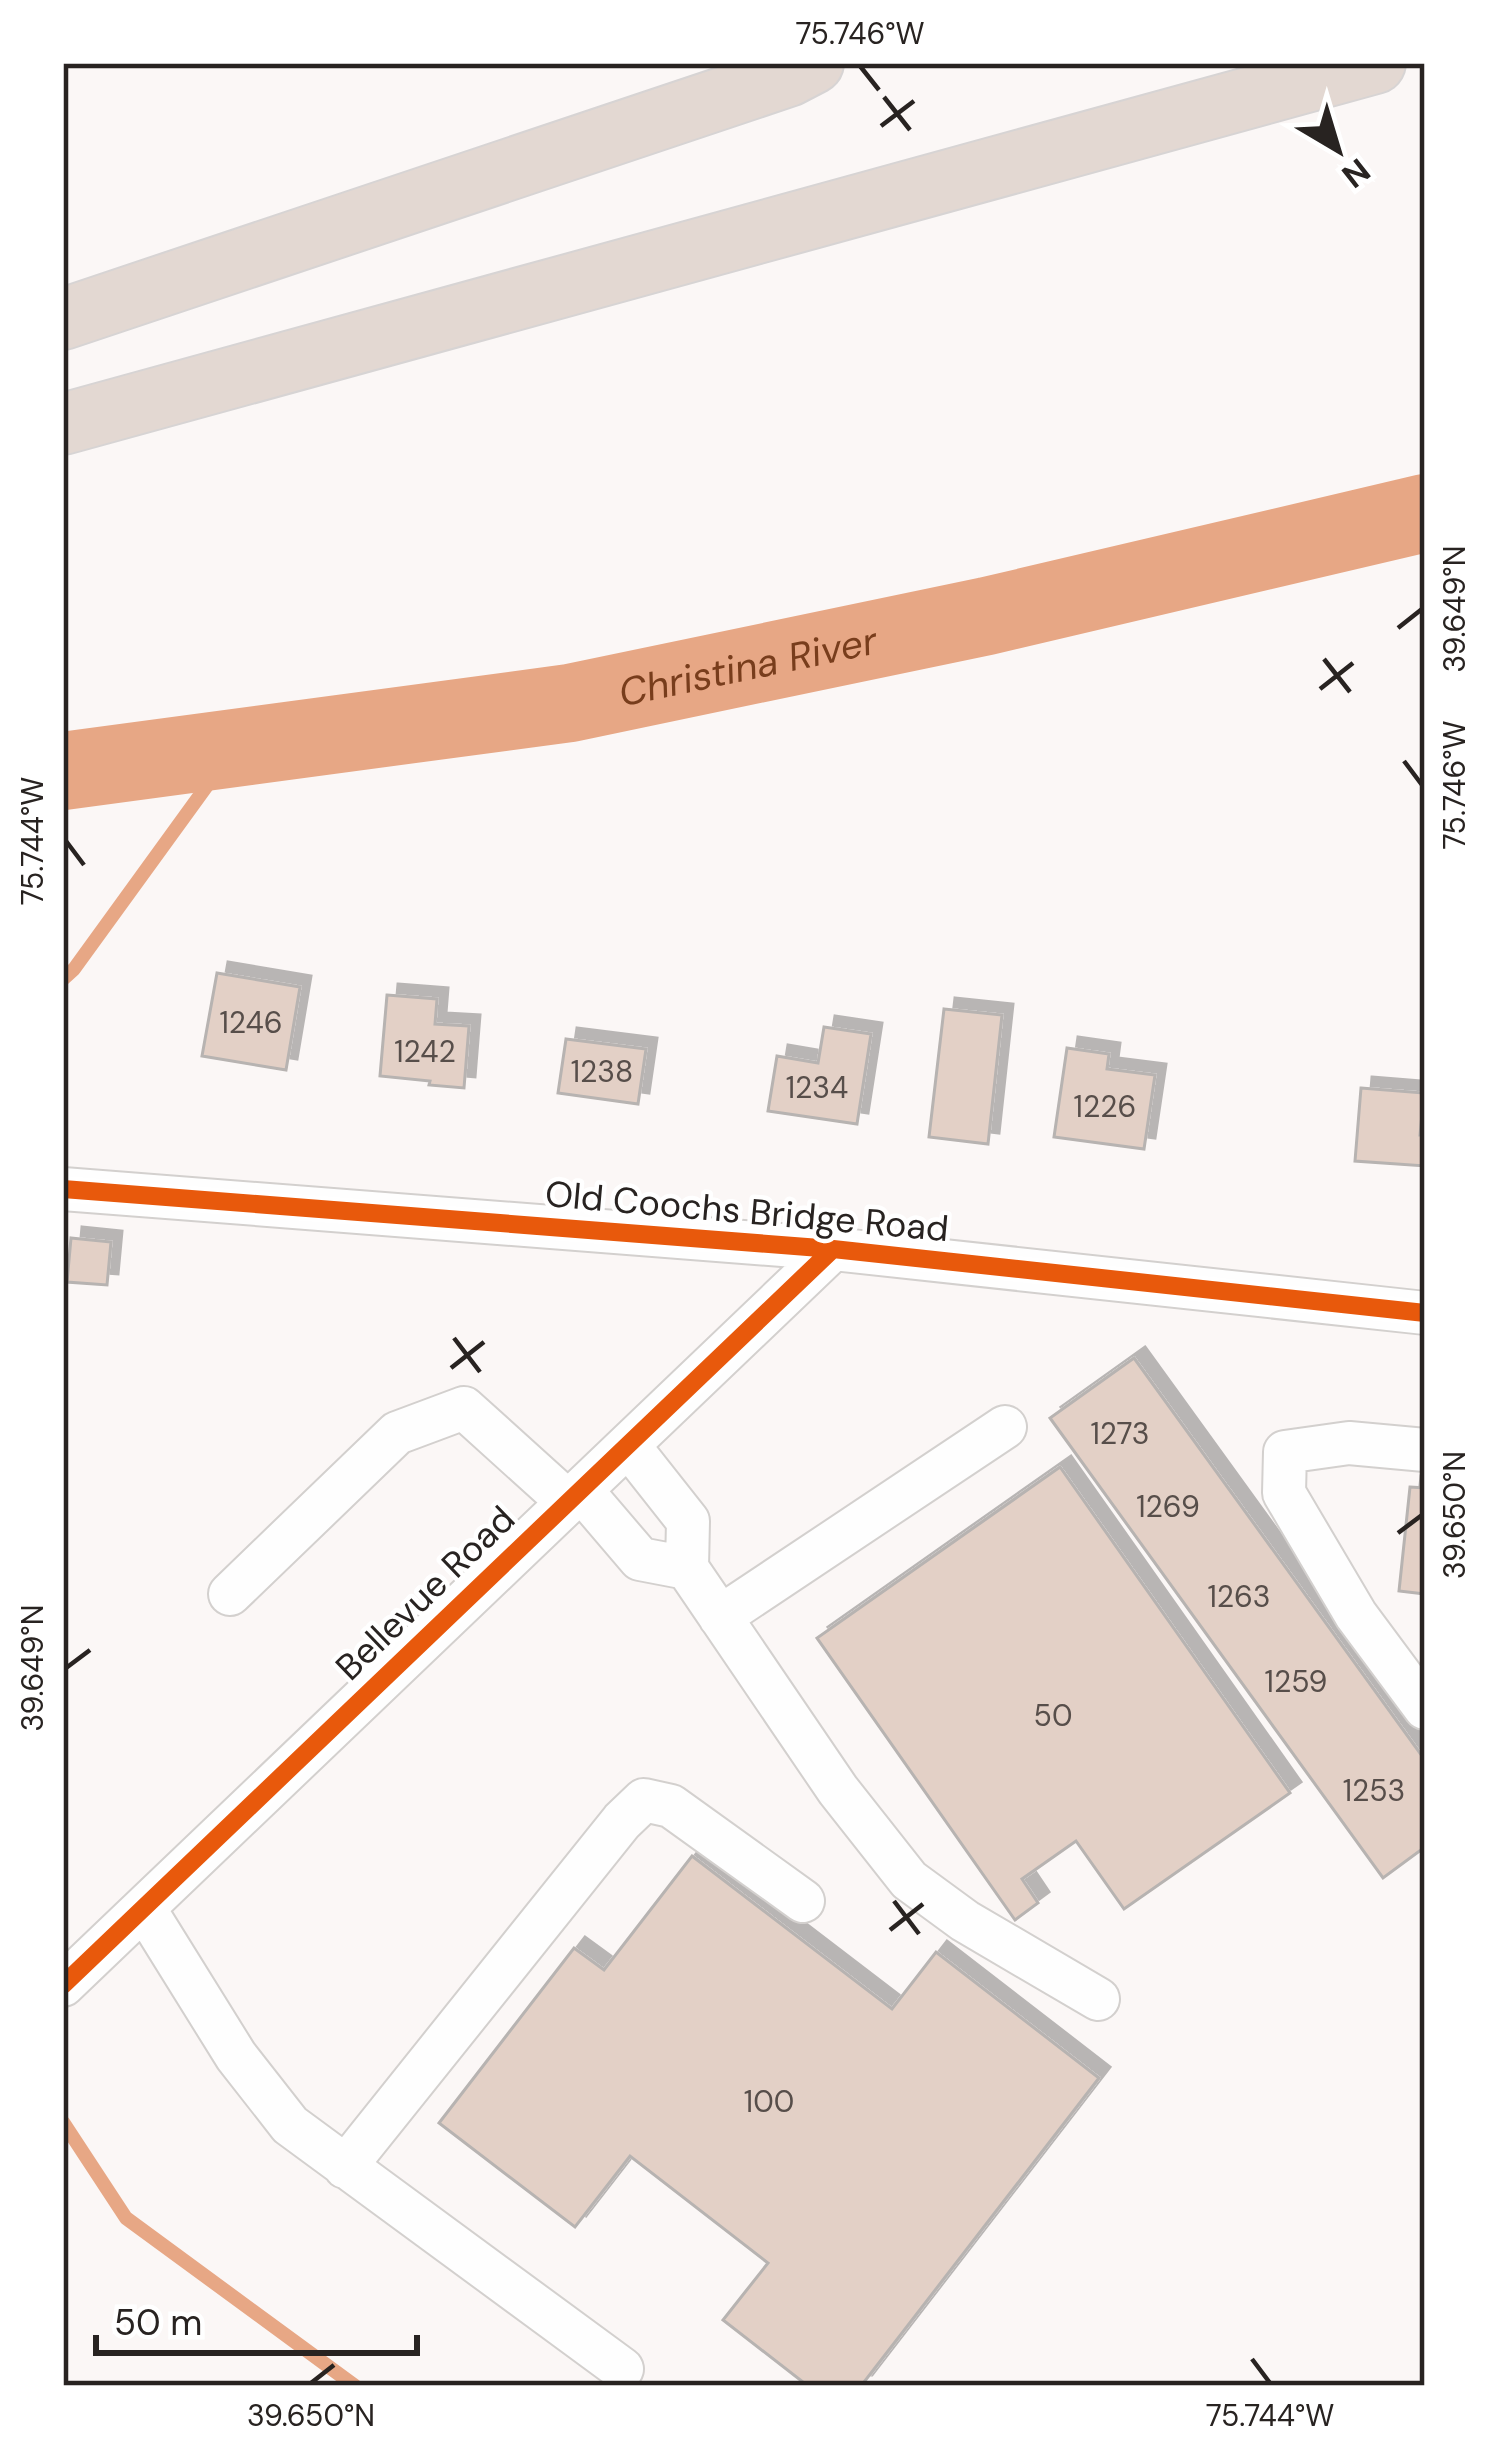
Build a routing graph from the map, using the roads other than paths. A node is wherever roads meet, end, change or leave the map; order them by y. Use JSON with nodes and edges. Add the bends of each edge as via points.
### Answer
{"nodes":[{"id":1,"x":813,"y":63,"type":"edge"},
{"id":2,"x":1375,"y":63,"type":"edge"},
{"id":3,"x":1398,"y":63,"type":"edge"},
{"id":4,"x":1425,"y":64,"type":"edge"},
{"id":5,"x":63,"y":320,"type":"edge"},
{"id":6,"x":63,"y":424,"type":"edge"},
{"id":7,"x":63,"y":1189,"type":"edge"},
{"id":8,"x":833,"y":1249,"type":"junction"},
{"id":9,"x":1425,"y":1313,"type":"edge"},
{"id":10,"x":1005,"y":1427,"type":"dead end"},
{"id":11,"x":628,"y":1445,"type":"junction"},
{"id":12,"x":1425,"y":1450,"type":"edge"},
{"id":13,"x":575,"y":1496,"type":"junction"},
{"id":14,"x":687,"y":1568,"type":"junction"},
{"id":15,"x":230,"y":1594,"type":"dead end"},
{"id":16,"x":720,"y":1617,"type":"junction"},
{"id":17,"x":1425,"y":1708,"type":"edge"},
{"id":18,"x":802,"y":1901,"type":"dead end"},
{"id":19,"x":144,"y":1908,"type":"junction"},
{"id":20,"x":63,"y":1984,"type":"edge"},
{"id":21,"x":1098,"y":1999,"type":"dead end"},
{"id":22,"x":345,"y":2168,"type":"junction"},
{"id":23,"x":622,"y":2369,"type":"dead end"}],
"edges":[{"from":1,"to":5,"type":"highway"},
{"from":2,"to":6,"type":"highway"},
{"from":3,"to":4,"type":"highway"},
{"from":7,"to":8,"type":"street","name":"Old Coochs Bridge Road"},
{"from":8,"to":9,"type":"street","name":"Old Coochs Bridge Road"},
{"from":8,"to":11,"type":"street","name":"Bellevue Road"},
{"from":10,"to":16,"type":"street"},
{"from":11,"to":13,"type":"street","name":"Bellevue Road"},
{"from":11,"to":14,"type":"street","via":[[688,1522]]},
{"from":12,"to":17,"type":"street","via":[[1349,1443],[1285,1452],[1284,1493],[1356,1615]]},
{"from":13,"to":14,"type":"street","via":[[640,1559]]},
{"from":13,"to":15,"type":"street","via":[[464,1408],[397,1432]]},
{"from":13,"to":19,"type":"street","name":"Bellevue Road"},
{"from":14,"to":16,"type":"street"},
{"from":16,"to":21,"type":"street","via":[[909,1880]]},
{"from":18,"to":22,"type":"street","via":[[671,1806],[644,1800]]},
{"from":19,"to":20,"type":"street","name":"Bellevue Road"},
{"from":19,"to":22,"type":"street","via":[[249,2074],[290,2125]]},
{"from":22,"to":23,"type":"street"}]}
